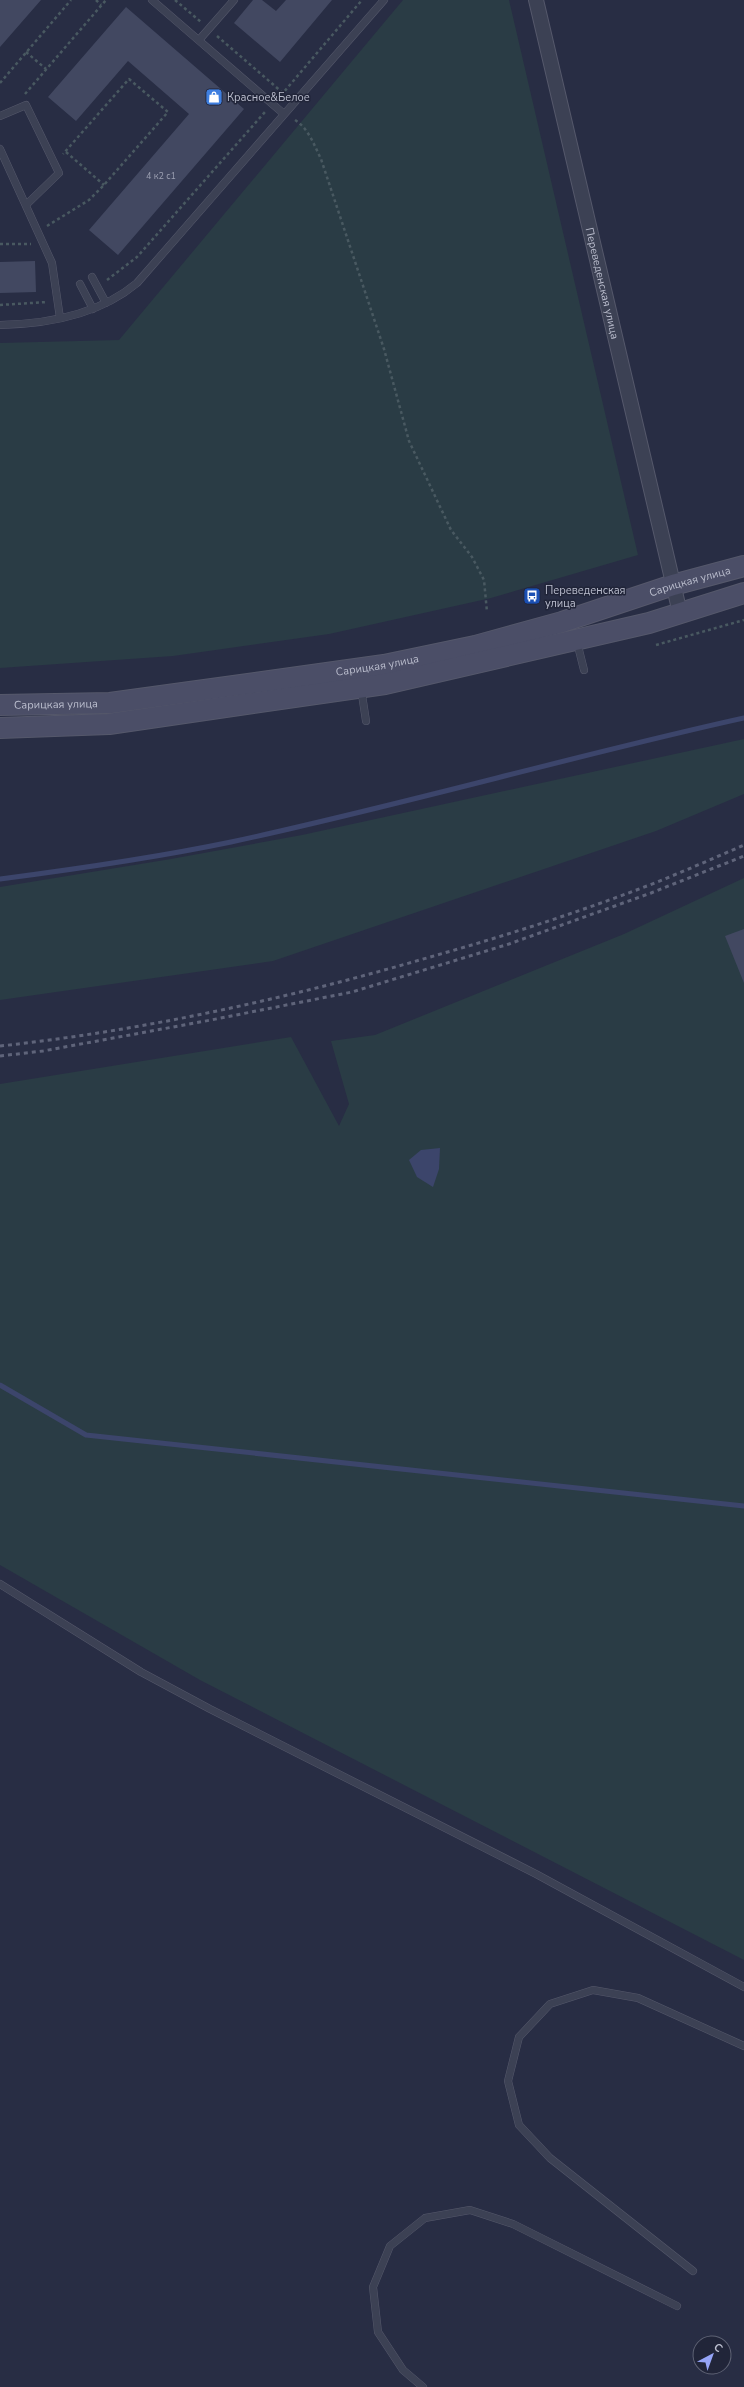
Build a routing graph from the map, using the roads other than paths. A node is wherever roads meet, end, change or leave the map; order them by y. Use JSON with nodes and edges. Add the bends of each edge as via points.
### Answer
{"nodes":[{"id":1,"x":152,"y":0,"type":"edge"},
{"id":2,"x":234,"y":0,"type":"edge"},
{"id":3,"x":384,"y":0,"type":"edge"},
{"id":4,"x":536,"y":0,"type":"edge"},
{"id":5,"x":199,"y":40,"type":"junction"},
{"id":6,"x":284,"y":114,"type":"junction"},
{"id":7,"x":0,"y":116,"type":"edge"},
{"id":8,"x":0,"y":149,"type":"edge"},
{"id":9,"x":26,"y":205,"type":"junction"},
{"id":10,"x":92,"y":278,"type":"dead end"},
{"id":11,"x":80,"y":284,"type":"dead end"},
{"id":12,"x":106,"y":303,"type":"junction"},
{"id":13,"x":93,"y":309,"type":"junction"},
{"id":14,"x":60,"y":318,"type":"junction"},
{"id":15,"x":0,"y":325,"type":"edge"},
{"id":16,"x":744,"y":566,"type":"edge"},
{"id":17,"x":673,"y":585,"type":"junction"},
{"id":18,"x":744,"y":593,"type":"edge"},
{"id":19,"x":680,"y":614,"type":"junction"},
{"id":20,"x":576,"y":640,"type":"junction"},
{"id":21,"x":584,"y":670,"type":"dead end"},
{"id":22,"x":361,"y":688,"type":"junction"},
{"id":23,"x":0,"y":705,"type":"edge"},
{"id":24,"x":366,"y":721,"type":"dead end"},
{"id":25,"x":0,"y":728,"type":"edge"},
{"id":26,"x":0,"y":1584,"type":"edge"},
{"id":27,"x":744,"y":1987,"type":"edge"},
{"id":28,"x":744,"y":2046,"type":"edge"},
{"id":29,"x":694,"y":2271,"type":"dead end"},
{"id":30,"x":676,"y":2306,"type":"dead end"},
{"id":31,"x":423,"y":2387,"type":"edge"}],
"edges":[{"from":1,"to":5,"type":"lane"},
{"from":2,"to":5,"type":"lane"},
{"from":3,"to":6,"type":"lane"},
{"from":4,"to":17,"type":"street","name":"Переведенская улица"},
{"from":5,"to":6,"type":"lane"},
{"from":6,"to":12,"type":"lane","via":[[137,283],[123,295]]},
{"from":7,"to":9,"type":"lane","via":[[26,105],[59,173]]},
{"from":8,"to":9,"type":"lane"},
{"from":9,"to":14,"type":"lane","via":[[52,263]]},
{"from":10,"to":12,"type":"lane"},
{"from":11,"to":13,"type":"lane"},
{"from":12,"to":13,"type":"lane"},
{"from":13,"to":14,"type":"lane"},
{"from":14,"to":15,"type":"lane"},
{"from":16,"to":17,"type":"street","name":"Сарицкая улица"},
{"from":17,"to":19,"type":"street","name":"Переведенская улица"},
{"from":17,"to":23,"type":"street","name":"Сарицкая улица","via":[[562,622],[474,646],[384,665],[110,703]]},
{"from":18,"to":19,"type":"street","name":"Сарицкая улица"},
{"from":19,"to":20,"type":"street","name":"Сарицкая улица","via":[[649,624]]},
{"from":20,"to":21,"type":"lane"},
{"from":20,"to":22,"type":"street","name":"Сарицкая улица","via":[[393,683]]},
{"from":22,"to":24,"type":"lane"},
{"from":22,"to":25,"type":"street","name":"Сарицкая улица","via":[[109,724]]},
{"from":26,"to":27,"type":"lane","via":[[141,1672],[536,1874]]},
{"from":28,"to":29,"type":"lane","via":[[638,1998],[593,1990],[550,2004],[519,2037],[508,2081],[520,2125],[550,2158]]},
{"from":30,"to":31,"type":"lane","via":[[512,2224],[470,2210],[425,2218],[390,2246],[373,2288],[378,2332],[403,2370]]}]}
